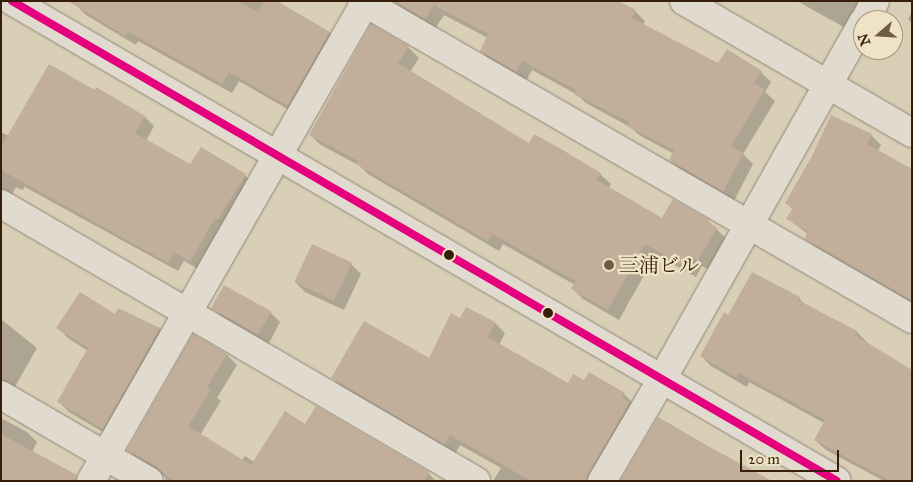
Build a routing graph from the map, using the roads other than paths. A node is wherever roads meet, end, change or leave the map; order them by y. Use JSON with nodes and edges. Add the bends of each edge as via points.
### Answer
{"nodes":[{"id":1,"x":12,"y":1,"type":"edge"},
{"id":2,"x":684,"y":1,"type":"edge"},
{"id":3,"x":364,"y":2,"type":"edge"},
{"id":4,"x":853,"y":41,"type":"edge"},
{"id":5,"x":828,"y":85,"type":"junction"},
{"id":6,"x":912,"y":133,"type":"edge"},
{"id":7,"x":278,"y":156,"type":"junction"},
{"id":8,"x":1,"y":204,"type":"edge"},
{"id":9,"x":749,"y":225,"type":"junction"},
{"id":10,"x":188,"y":312,"type":"junction"},
{"id":11,"x":912,"y":319,"type":"edge"},
{"id":12,"x":662,"y":379,"type":"junction"},
{"id":13,"x":1,"y":395,"type":"edge"},
{"id":14,"x":105,"y":456,"type":"junction"},
{"id":15,"x":91,"y":481,"type":"edge"},
{"id":16,"x":149,"y":481,"type":"edge"},
{"id":17,"x":476,"y":481,"type":"edge"},
{"id":18,"x":602,"y":481,"type":"edge"},
{"id":19,"x":837,"y":481,"type":"edge"}],
"edges":[{"from":1,"to":7,"type":"street"},
{"from":2,"to":5,"type":"street"},
{"from":3,"to":7,"type":"street"},
{"from":3,"to":9,"type":"street"},
{"from":4,"to":5,"type":"street"},
{"from":5,"to":6,"type":"street"},
{"from":5,"to":9,"type":"street"},
{"from":7,"to":10,"type":"street"},
{"from":7,"to":12,"type":"street"},
{"from":8,"to":10,"type":"street"},
{"from":9,"to":11,"type":"street"},
{"from":9,"to":12,"type":"street"},
{"from":10,"to":14,"type":"street"},
{"from":10,"to":17,"type":"street"},
{"from":12,"to":18,"type":"street"},
{"from":12,"to":19,"type":"street"},
{"from":13,"to":14,"type":"street"},
{"from":14,"to":15,"type":"street"},
{"from":14,"to":16,"type":"street"}]}
